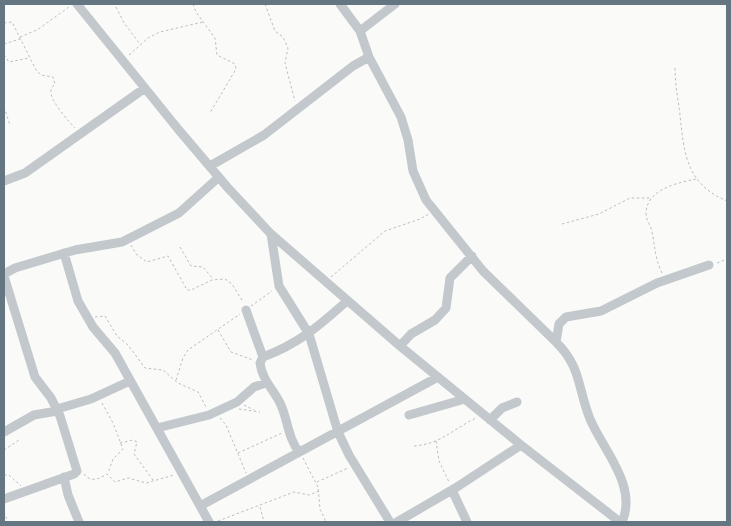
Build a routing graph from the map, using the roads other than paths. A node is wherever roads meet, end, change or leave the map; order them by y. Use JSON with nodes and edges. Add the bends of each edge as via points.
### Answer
{"nodes":[{"id":1,"x":76,"y":4,"type":"edge"},
{"id":2,"x":340,"y":4,"type":"edge"},
{"id":3,"x":395,"y":4,"type":"edge"},
{"id":4,"x":360,"y":31,"type":"junction"},
{"id":5,"x":369,"y":57,"type":"junction"},
{"id":6,"x":144,"y":88,"type":"junction"},
{"id":7,"x":210,"y":166,"type":"junction"},
{"id":8,"x":219,"y":177,"type":"junction"},
{"id":9,"x":4,"y":181,"type":"edge"},
{"id":10,"x":271,"y":234,"type":"junction"},
{"id":11,"x":64,"y":253,"type":"junction"},
{"id":12,"x":472,"y":256,"type":"junction"},
{"id":13,"x":709,"y":265,"type":"road end"},
{"id":14,"x":4,"y":275,"type":"edge"},
{"id":15,"x":347,"y":301,"type":"junction"},
{"id":16,"x":248,"y":305,"type":"road end"},
{"id":17,"x":309,"y":334,"type":"junction"},
{"id":18,"x":556,"y":342,"type":"junction"},
{"id":19,"x":400,"y":346,"type":"junction"},
{"id":20,"x":262,"y":358,"type":"junction"},
{"id":21,"x":438,"y":377,"type":"junction"},
{"id":22,"x":130,"y":381,"type":"junction"},
{"id":23,"x":266,"y":383,"type":"junction"},
{"id":24,"x":465,"y":399,"type":"junction"},
{"id":25,"x":517,"y":402,"type":"dead end"},
{"id":26,"x":57,"y":410,"type":"junction"},
{"id":27,"x":409,"y":415,"type":"dead end"},
{"id":28,"x":487,"y":417,"type":"junction"},
{"id":29,"x":156,"y":428,"type":"junction"},
{"id":30,"x":4,"y":432,"type":"edge"},
{"id":31,"x":338,"y":432,"type":"junction"},
{"id":32,"x":520,"y":445,"type":"junction"},
{"id":33,"x":299,"y":452,"type":"junction"},
{"id":34,"x":64,"y":478,"type":"junction"},
{"id":35,"x":452,"y":490,"type":"junction"},
{"id":36,"x":4,"y":499,"type":"edge"},
{"id":37,"x":200,"y":506,"type":"junction"},
{"id":38,"x":610,"y":515,"type":"junction"},
{"id":39,"x":79,"y":522,"type":"edge"},
{"id":40,"x":208,"y":522,"type":"edge"},
{"id":41,"x":390,"y":522,"type":"edge"},
{"id":42,"x":397,"y":522,"type":"edge"},
{"id":43,"x":467,"y":522,"type":"edge"},
{"id":44,"x":602,"y":522,"type":"edge"},
{"id":45,"x":621,"y":522,"type":"edge"}],
"edges":[{"from":1,"to":6,"type":"street"},
{"from":2,"to":4,"type":"street"},
{"from":3,"to":4,"type":"street"},
{"from":4,"to":5,"type":"street"},
{"from":5,"to":7,"type":"street","via":[[249,145]]},
{"from":5,"to":12,"type":"street","via":[[401,117],[418,185]]},
{"from":6,"to":7,"type":"street"},
{"from":6,"to":9,"type":"street","via":[[25,173]]},
{"from":7,"to":8,"type":"street"},
{"from":8,"to":10,"type":"street"},
{"from":8,"to":11,"type":"street","via":[[184,210],[129,238],[115,244]]},
{"from":10,"to":15,"type":"street"},
{"from":10,"to":17,"type":"street","via":[[279,286]]},
{"from":11,"to":14,"type":"street"},
{"from":11,"to":22,"type":"street","via":[[78,301],[93,328],[115,353]]},
{"from":12,"to":18,"type":"street","via":[[483,271]]},
{"from":12,"to":19,"type":"street","via":[[450,278],[446,308]]},
{"from":13,"to":18,"type":"street","via":[[637,292],[601,312],[566,317],[559,324]]},
{"from":14,"to":26,"type":"street","via":[[35,377]]},
{"from":15,"to":17,"type":"street"},
{"from":15,"to":19,"type":"street"},
{"from":16,"to":20,"type":"street"},
{"from":17,"to":20,"type":"street"},
{"from":17,"to":31,"type":"street"},
{"from":18,"to":45,"type":"street","via":[[574,364],[590,418],[622,483],[628,506]]},
{"from":19,"to":21,"type":"street"},
{"from":20,"to":23,"type":"street","via":[[260,368]]},
{"from":21,"to":24,"type":"street"},
{"from":21,"to":31,"type":"street"},
{"from":22,"to":26,"type":"street"},
{"from":22,"to":29,"type":"street"},
{"from":23,"to":29,"type":"street","via":[[254,387],[212,414]]},
{"from":23,"to":33,"type":"street","via":[[282,407],[292,443]]},
{"from":24,"to":27,"type":"street"},
{"from":24,"to":28,"type":"street"},
{"from":25,"to":28,"type":"street"},
{"from":26,"to":30,"type":"street","via":[[34,415]]},
{"from":26,"to":34,"type":"street","via":[[77,471]]},
{"from":28,"to":32,"type":"street"},
{"from":29,"to":37,"type":"street"},
{"from":31,"to":33,"type":"street"},
{"from":31,"to":41,"type":"street"},
{"from":32,"to":35,"type":"street"},
{"from":32,"to":38,"type":"street"},
{"from":33,"to":37,"type":"street"},
{"from":34,"to":36,"type":"street"},
{"from":34,"to":39,"type":"street"},
{"from":35,"to":42,"type":"street"},
{"from":35,"to":43,"type":"street"},
{"from":37,"to":40,"type":"street"},
{"from":38,"to":44,"type":"street"},
{"from":38,"to":45,"type":"street"}]}
